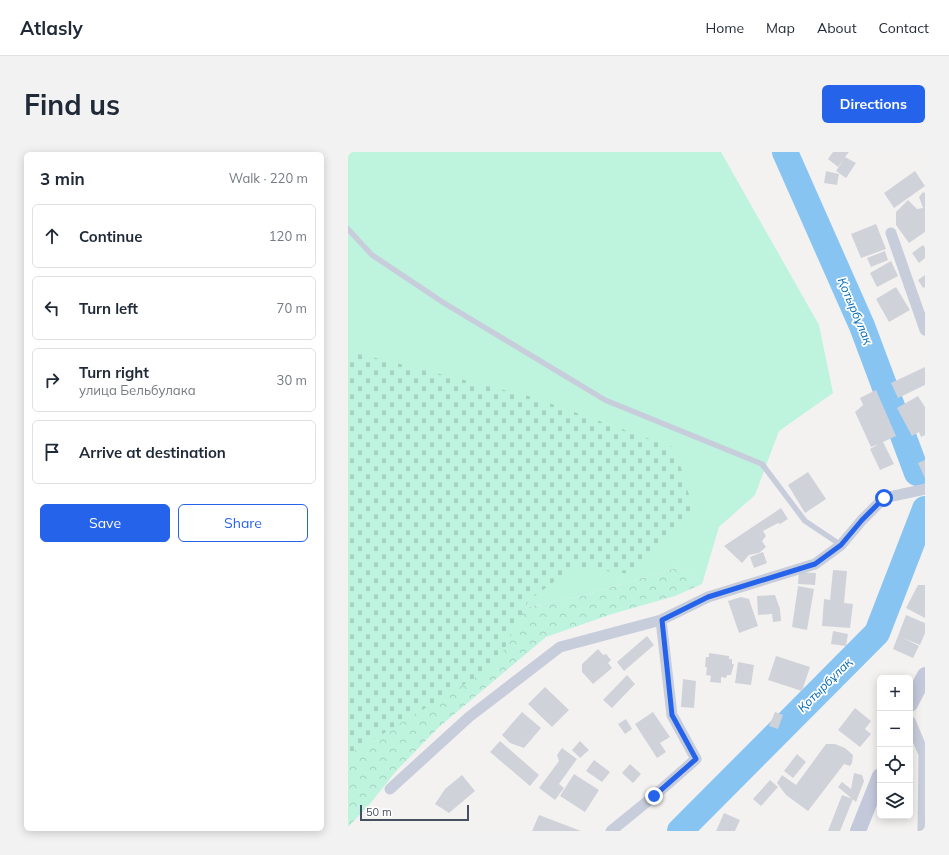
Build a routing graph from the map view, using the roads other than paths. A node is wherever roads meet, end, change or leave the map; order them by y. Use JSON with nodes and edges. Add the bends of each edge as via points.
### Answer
{"nodes":[{"id":1,"x":348,"y":229,"type":"edge"},
{"id":2,"x":891,"y":233,"type":"dead end"},
{"id":3,"x":925,"y":330,"type":"edge"},
{"id":4,"x":925,"y":489,"type":"edge"},
{"id":5,"x":841,"y":545,"type":"junction"},
{"id":6,"x":662,"y":620,"type":"junction"},
{"id":7,"x":925,"y":675,"type":"edge"},
{"id":8,"x":913,"y":698,"type":"edge"},
{"id":9,"x":913,"y":728,"type":"edge"},
{"id":10,"x":877,"y":783,"type":"edge"},
{"id":11,"x":390,"y":789,"type":"dead end"},
{"id":12,"x":611,"y":831,"type":"edge"},
{"id":13,"x":858,"y":831,"type":"edge"},
{"id":14,"x":923,"y":831,"type":"edge"}],
"edges":[{"from":1,"to":5,"type":"lane","via":[[372,255],[444,303],[604,400],[762,464],[805,522]]},
{"from":2,"to":3,"type":"street"},
{"from":4,"to":5,"type":"street","via":[[884,498]]},
{"from":5,"to":6,"type":"street","via":[[815,564],[708,597]]},
{"from":6,"to":11,"type":"street","via":[[560,647],[468,717]]},
{"from":6,"to":12,"type":"street","via":[[672,715],[696,759]]},
{"from":7,"to":8,"type":"main road"},
{"from":9,"to":14,"type":"street","via":[[924,754]]},
{"from":10,"to":13,"type":"main road"}]}
